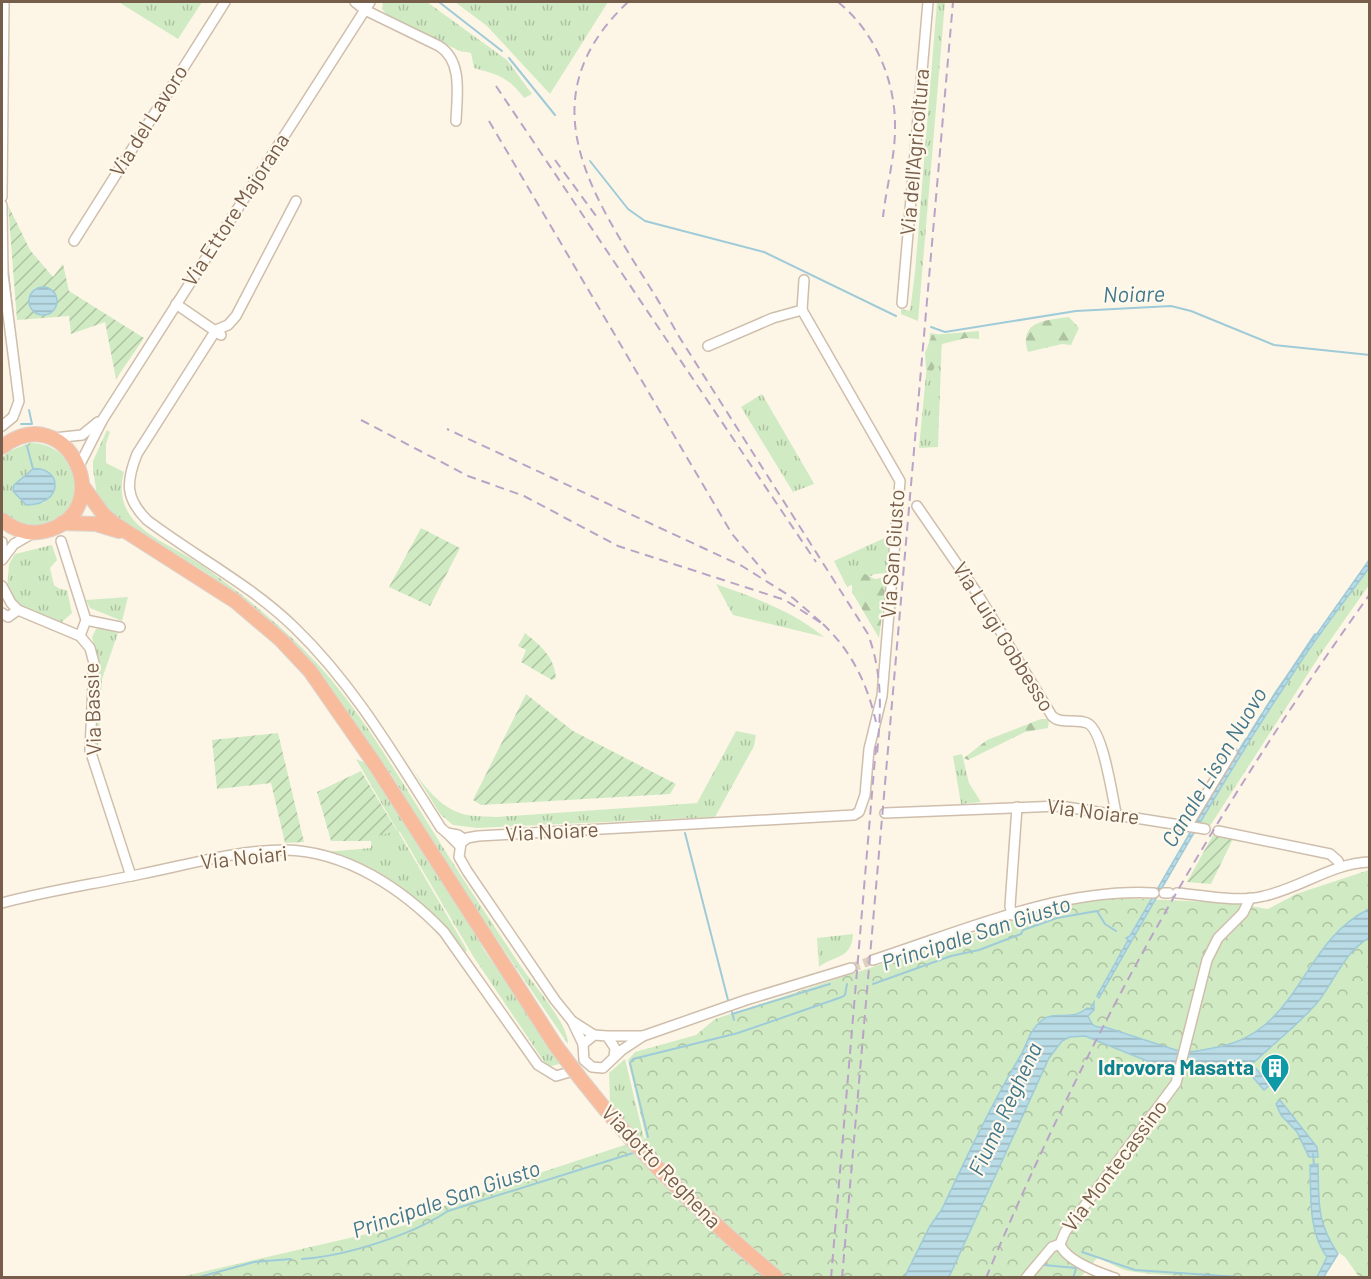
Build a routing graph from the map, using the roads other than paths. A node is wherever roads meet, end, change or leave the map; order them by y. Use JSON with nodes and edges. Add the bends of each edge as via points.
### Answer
{"nodes":[{"id":1,"x":4,"y":2,"type":"edge"},
{"id":2,"x":225,"y":2,"type":"edge"},
{"id":3,"x":355,"y":2,"type":"edge"},
{"id":4,"x":928,"y":2,"type":"edge"},
{"id":5,"x":367,"y":6,"type":"edge"},
{"id":6,"x":456,"y":121,"type":"dead end"},
{"id":7,"x":2,"y":197,"type":"edge"},
{"id":8,"x":296,"y":201,"type":"dead end"},
{"id":9,"x":2,"y":205,"type":"edge"},
{"id":10,"x":74,"y":241,"type":"dead end"},
{"id":11,"x":804,"y":280,"type":"dead end"},
{"id":12,"x":902,"y":303,"type":"dead end"},
{"id":13,"x":176,"y":304,"type":"junction"},
{"id":14,"x":802,"y":310,"type":"junction"},
{"id":15,"x":218,"y":332,"type":"junction"},
{"id":16,"x":708,"y":346,"type":"dead end"},
{"id":17,"x":103,"y":419,"type":"junction"},
{"id":18,"x":2,"y":426,"type":"edge"},
{"id":19,"x":51,"y":438,"type":"junction"},
{"id":20,"x":3,"y":446,"type":"edge"},
{"id":21,"x":79,"y":466,"type":"junction"},
{"id":22,"x":82,"y":485,"type":"junction"},
{"id":23,"x":917,"y":506,"type":"dead end"},
{"id":24,"x":2,"y":520,"type":"edge"},
{"id":25,"x":62,"y":523,"type":"junction"},
{"id":26,"x":34,"y":532,"type":"junction"},
{"id":27,"x":129,"y":534,"type":"junction"},
{"id":28,"x":61,"y":541,"type":"dead end"},
{"id":29,"x":2,"y":542,"type":"edge"},
{"id":30,"x":2,"y":562,"type":"edge"},
{"id":31,"x":2,"y":586,"type":"edge"},
{"id":32,"x":18,"y":610,"type":"junction"},
{"id":33,"x":2,"y":613,"type":"edge"},
{"id":34,"x":86,"y":620,"type":"junction"},
{"id":35,"x":120,"y":627,"type":"dead end"},
{"id":36,"x":80,"y":636,"type":"junction"},
{"id":37,"x":1232,"y":752,"type":"dead end"},
{"id":38,"x":1017,"y":807,"type":"junction"},
{"id":39,"x":885,"y":813,"type":"dead end"},
{"id":40,"x":1116,"y":813,"type":"junction"},
{"id":41,"x":858,"y":814,"type":"joint"},
{"id":42,"x":1188,"y":826,"type":"junction"},
{"id":43,"x":1204,"y":829,"type":"dead end"},
{"id":44,"x":1218,"y":831,"type":"dead end"},
{"id":45,"x":462,"y":843,"type":"junction"},
{"id":46,"x":1370,"y":862,"type":"edge"},
{"id":47,"x":1340,"y":867,"type":"junction"},
{"id":48,"x":131,"y":876,"type":"junction"},
{"id":49,"x":1154,"y":893,"type":"dead end"},
{"id":50,"x":1170,"y":893,"type":"dead end"},
{"id":51,"x":1250,"y":898,"type":"junction"},
{"id":52,"x":2,"y":903,"type":"edge"},
{"id":53,"x":1012,"y":915,"type":"junction"},
{"id":54,"x":873,"y":960,"type":"tunnel mouth"},
{"id":55,"x":850,"y":968,"type":"tunnel mouth"},
{"id":56,"x":572,"y":1021,"type":"junction"},
{"id":57,"x":594,"y":1035,"type":"junction"},
{"id":58,"x":607,"y":1036,"type":"junction"},
{"id":59,"x":643,"y":1036,"type":"junction"},
{"id":60,"x":583,"y":1044,"type":"junction"},
{"id":61,"x":582,"y":1055,"type":"junction"},
{"id":62,"x":614,"y":1057,"type":"junction"},
{"id":63,"x":590,"y":1066,"type":"junction"},
{"id":64,"x":573,"y":1071,"type":"junction"},
{"id":65,"x":1060,"y":1244,"type":"junction"},
{"id":66,"x":777,"y":1278,"type":"edge"},
{"id":67,"x":1026,"y":1278,"type":"edge"},
{"id":68,"x":1115,"y":1278,"type":"edge"}],
"edges":[{"from":1,"to":7,"type":"street"},
{"from":2,"to":10,"type":"street","name":"Via del Lavoro"},
{"from":3,"to":5,"type":"street"},
{"from":4,"to":12,"type":"street","name":"Via dell'Agricoltura"},
{"from":5,"to":6,"type":"street","via":[[449,54],[454,61],[458,92]]},
{"from":5,"to":13,"type":"street","name":"Via Ettore Majorana"},
{"from":8,"to":15,"type":"street","via":[[236,316]]},
{"from":9,"to":18,"type":"street","via":[[3,275],[19,401],[13,417]]},
{"from":11,"to":14,"type":"street"},
{"from":13,"to":15,"type":"street"},
{"from":13,"to":17,"type":"street","name":"Via Ettore Majorana"},
{"from":14,"to":16,"type":"street","via":[[780,315]]},
{"from":14,"to":41,"type":"street","name":"Via San Giusto","via":[[900,481],[882,696],[869,749],[865,795]]},
{"from":15,"to":45,"type":"street","via":[[137,454],[130,472],[135,507],[162,532],[238,581],[295,627],[360,703],[441,828],[458,835]]},
{"from":17,"to":19,"type":"street","name":"Via Ettore Majorana","via":[[82,435]]},
{"from":17,"to":21,"type":"street","name":"Via Ettore Majorana"},
{"from":19,"to":20,"type":"highway","via":[[26,436]]},
{"from":19,"to":21,"type":"highway","via":[[68,450]]},
{"from":21,"to":22,"type":"highway"},
{"from":22,"to":25,"type":"highway","via":[[77,506]]},
{"from":22,"to":27,"type":"highway","via":[[103,514]]},
{"from":23,"to":40,"type":"street","name":"Via Luigi Gobbesso","via":[[977,593],[1052,716],[1058,720],[1084,721],[1096,730]]},
{"from":24,"to":26,"type":"highway","via":[[20,530]]},
{"from":25,"to":26,"type":"highway"},
{"from":25,"to":27,"type":"highway","via":[[96,524]]},
{"from":26,"to":30,"type":"street","via":[[14,544]]},
{"from":27,"to":66,"type":"highway","name":"Viadotto Reghena","bridge":true,"via":[[235,601],[310,671],[374,763],[556,1046],[613,1120],[661,1173]]},
{"from":28,"to":34,"type":"street"},
{"from":29,"to":30,"type":"street"},
{"from":31,"to":32,"type":"street"},
{"from":32,"to":33,"type":"street","via":[[8,617]]},
{"from":32,"to":36,"type":"street","name":"Via Bassie"},
{"from":34,"to":35,"type":"street"},
{"from":34,"to":36,"type":"street"},
{"from":36,"to":48,"type":"street","name":"Via Bassie","via":[[90,648],[94,663],[90,750]]},
{"from":37,"to":42,"type":"street"},
{"from":38,"to":39,"type":"street","name":"Via Noiare"},
{"from":38,"to":40,"type":"street","name":"Via Noiare","via":[[1060,806]]},
{"from":38,"to":53,"type":"street","name":"Via Noiare"},
{"from":40,"to":42,"type":"street","name":"Via Noiare"},
{"from":41,"to":45,"type":"street","name":"Via Noiare","via":[[478,836]]},
{"from":42,"to":43,"type":"street","name":"Via Noiare"},
{"from":44,"to":47,"type":"street","via":[[1330,854]]},
{"from":45,"to":56,"type":"street","via":[[459,857],[467,871]]},
{"from":46,"to":47,"type":"street"},
{"from":47,"to":51,"type":"street","via":[[1290,888]]},
{"from":48,"to":52,"type":"street","name":"Via Noiari"},
{"from":48,"to":64,"type":"street","name":"Via Noiari","via":[[285,850],[319,855],[367,872],[411,900],[444,932],[543,1070],[556,1076]]},
{"from":49,"to":53,"type":"street","via":[[1120,891],[1081,896]]},
{"from":50,"to":51,"type":"street"},
{"from":51,"to":65,"type":"street","name":"Via Montecassino","via":[[1243,913],[1218,938],[1208,960],[1181,1069],[1168,1095]]},
{"from":53,"to":54,"type":"street"},
{"from":55,"to":59,"type":"street"},
{"from":56,"to":57,"type":"street"},
{"from":56,"to":60,"type":"street"},
{"from":57,"to":58,"type":"street"},
{"from":57,"to":60,"type":"street"},
{"from":58,"to":59,"type":"street"},
{"from":58,"to":62,"type":"street","via":[[613,1043]]},
{"from":59,"to":62,"type":"street"},
{"from":60,"to":61,"type":"street"},
{"from":61,"to":63,"type":"street"},
{"from":61,"to":64,"type":"street"},
{"from":62,"to":63,"type":"street","via":[[603,1068]]},
{"from":63,"to":64,"type":"street","name":"Via Noiari"},
{"from":65,"to":67,"type":"street","name":"Via Montecassino","via":[[1052,1247]]},
{"from":65,"to":68,"type":"street","via":[[1062,1250],[1076,1259]]}]}
